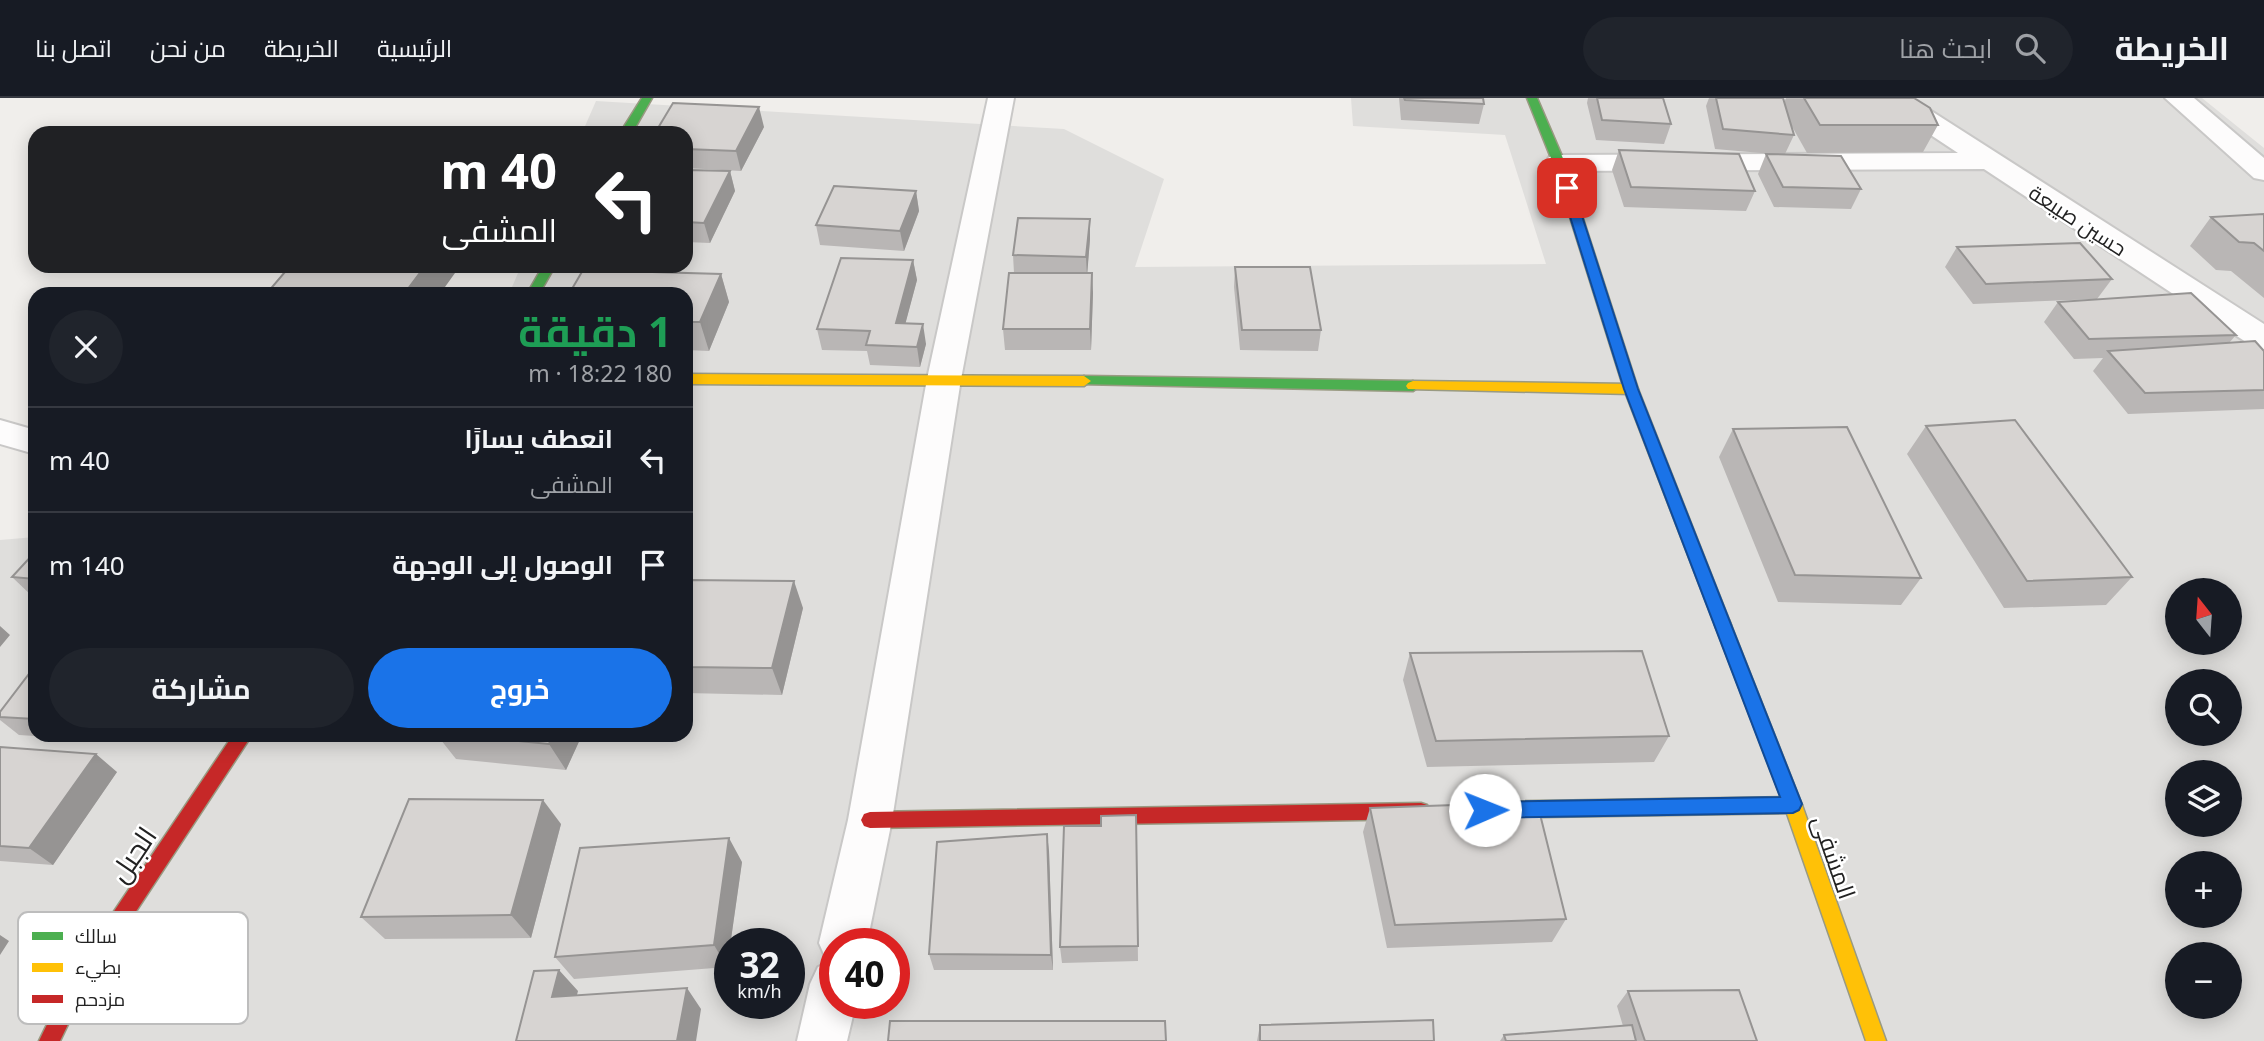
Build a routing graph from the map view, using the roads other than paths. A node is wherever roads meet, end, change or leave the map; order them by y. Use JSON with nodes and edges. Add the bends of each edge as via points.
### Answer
{"nodes":[{"id":1,"x":647,"y":98,"type":"edge"},
{"id":2,"x":1001,"y":98,"type":"edge"},
{"id":3,"x":1532,"y":98,"type":"edge"},
{"id":4,"x":1893,"y":98,"type":"edge"},
{"id":5,"x":2178,"y":98,"type":"edge"},
{"id":6,"x":630,"y":126,"type":"edge"},
{"id":7,"x":1986,"y":161,"type":"junction"},
{"id":8,"x":1559,"y":163,"type":"junction"},
{"id":9,"x":2264,"y":173,"type":"edge"},
{"id":10,"x":2264,"y":340,"type":"edge"},
{"id":11,"x":693,"y":379,"type":"edge"},
{"id":12,"x":944,"y":379,"type":"junction"},
{"id":13,"x":1631,"y":389,"type":"junction"},
{"id":14,"x":0,"y":432,"type":"edge"},
{"id":15,"x":28,"y":440,"type":"edge"},
{"id":16,"x":238,"y":742,"type":"edge"},
{"id":17,"x":1793,"y":804,"type":"junction"},
{"id":18,"x":1443,"y":810,"type":"edge"},
{"id":19,"x":1471,"y":810,"type":"edge"},
{"id":20,"x":870,"y":820,"type":"junction"},
{"id":21,"x":125,"y":912,"type":"edge"},
{"id":22,"x":847,"y":928,"type":"edge"},
{"id":23,"x":827,"y":1019,"type":"edge"},
{"id":24,"x":57,"y":1024,"type":"edge"},
{"id":25,"x":49,"y":1041,"type":"edge"},
{"id":26,"x":822,"y":1041,"type":"edge"},
{"id":27,"x":1876,"y":1041,"type":"edge"}],
"edges":[{"from":1,"to":6,"type":"street"},
{"from":2,"to":12,"type":"street"},
{"from":3,"to":8,"type":"street","name":"المشفى"},
{"from":4,"to":7,"type":"street","name":"حسين صيبعة"},
{"from":5,"to":9,"type":"street"},
{"from":7,"to":8,"type":"street"},
{"from":7,"to":10,"type":"street","name":"حسين صيبعة"},
{"from":8,"to":13,"type":"street","name":"المشفى"},
{"from":11,"to":12,"type":"street"},
{"from":12,"to":13,"type":"street"},
{"from":12,"to":20,"type":"street"},
{"from":13,"to":17,"type":"street","name":"المشفى"},
{"from":14,"to":15,"type":"street"},
{"from":16,"to":21,"type":"street","name":"الجبل"},
{"from":17,"to":19,"type":"street"},
{"from":17,"to":27,"type":"street","name":"المشفى"},
{"from":18,"to":20,"type":"street"},
{"from":20,"to":22,"type":"street"},
{"from":23,"to":26,"type":"street"},
{"from":24,"to":25,"type":"street","name":"الجبل"}]}
